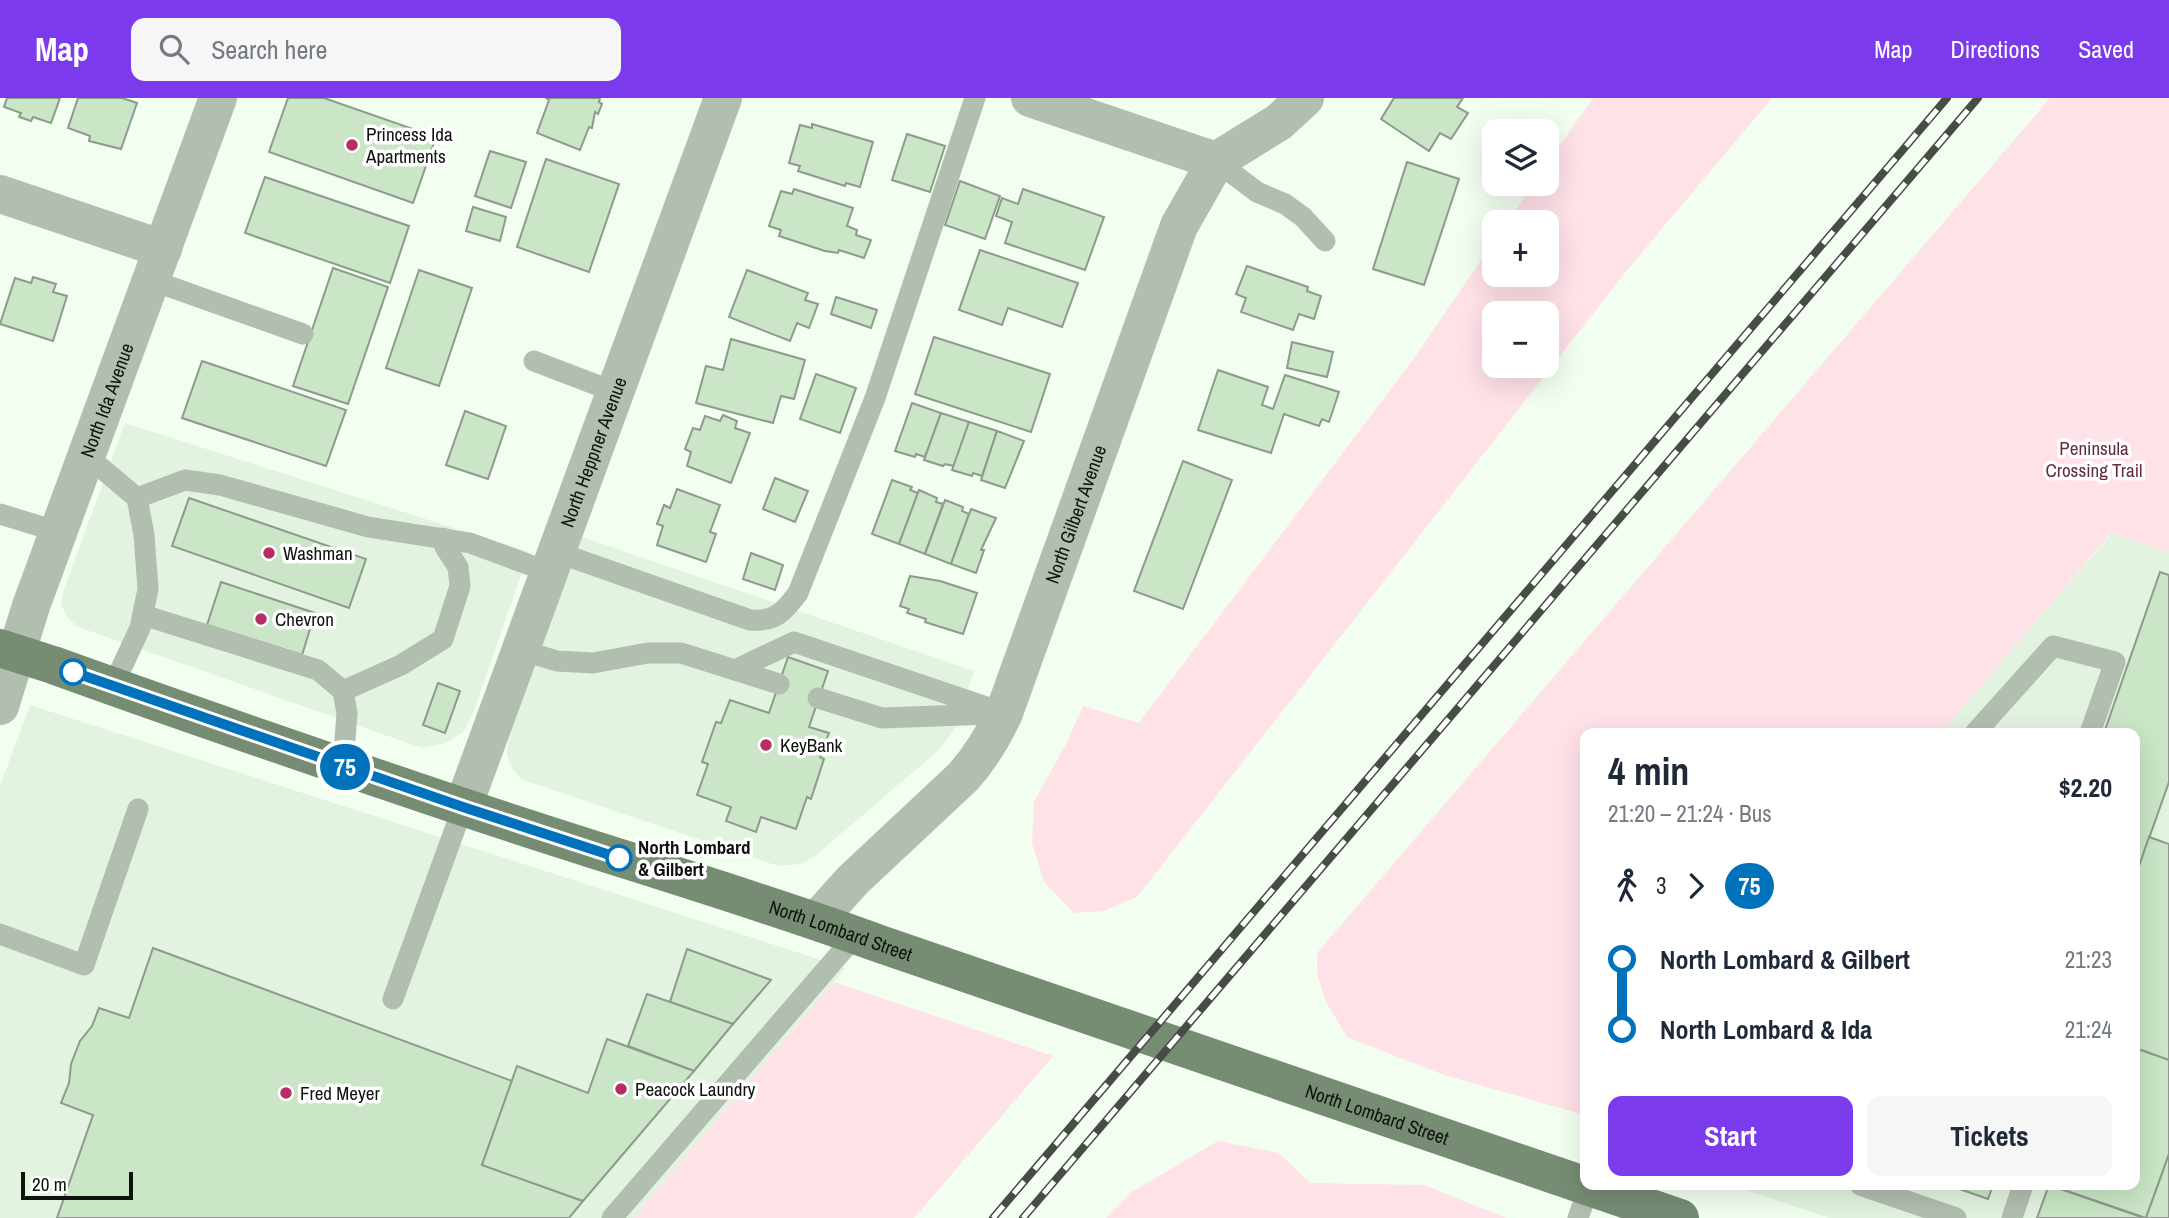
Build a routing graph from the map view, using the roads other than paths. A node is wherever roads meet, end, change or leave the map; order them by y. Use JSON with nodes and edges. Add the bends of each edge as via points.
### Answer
{"nodes":[{"id":1,"x":218,"y":98,"type":"edge"},
{"id":2,"x":723,"y":98,"type":"edge"},
{"id":3,"x":975,"y":98,"type":"edge"},
{"id":4,"x":1030,"y":98,"type":"edge"},
{"id":5,"x":1305,"y":98,"type":"edge"},
{"id":6,"x":1216,"y":161,"type":"junction"},
{"id":7,"x":0,"y":194,"type":"edge"},
{"id":8,"x":1325,"y":241,"type":"dead end"},
{"id":9,"x":157,"y":265,"type":"junction"},
{"id":10,"x":303,"y":334,"type":"dead end"},
{"id":11,"x":534,"y":361,"type":"dead end"},
{"id":12,"x":615,"y":392,"type":"junction"},
{"id":13,"x":87,"y":456,"type":"junction"},
{"id":14,"x":136,"y":498,"type":"junction"},
{"id":15,"x":0,"y":514,"type":"edge"},
{"id":16,"x":59,"y":532,"type":"junction"},
{"id":17,"x":443,"y":538,"type":"junction"},
{"id":18,"x":553,"y":562,"type":"junction"},
{"id":19,"x":143,"y":615,"type":"junction"},
{"id":20,"x":520,"y":650,"type":"junction"},
{"id":21,"x":8,"y":651,"type":"edge"},
{"id":22,"x":735,"y":670,"type":"junction"},
{"id":23,"x":779,"y":684,"type":"dead end"},
{"id":24,"x":113,"y":686,"type":"junction"},
{"id":25,"x":343,"y":691,"type":"junction"},
{"id":26,"x":818,"y":698,"type":"dead end"},
{"id":27,"x":0,"y":706,"type":"edge"},
{"id":28,"x":1004,"y":713,"type":"junction"},
{"id":29,"x":1979,"y":728,"type":"edge"},
{"id":30,"x":2092,"y":728,"type":"edge"},
{"id":31,"x":343,"y":766,"type":"junction"},
{"id":32,"x":463,"y":807,"type":"junction"},
{"id":33,"x":138,"y":809,"type":"dead end"},
{"id":34,"x":817,"y":920,"type":"junction"},
{"id":35,"x":0,"y":934,"type":"edge"},
{"id":36,"x":868,"y":940,"type":"junction"},
{"id":37,"x":393,"y":999,"type":"dead end"},
{"id":38,"x":1874,"y":1190,"type":"edge"},
{"id":39,"x":2021,"y":1190,"type":"edge"},
{"id":40,"x":1583,"y":1203,"type":"edge"},
{"id":41,"x":612,"y":1218,"type":"edge"},
{"id":42,"x":1680,"y":1218,"type":"edge"},
{"id":43,"x":1955,"y":1218,"type":"edge"},
{"id":44,"x":2012,"y":1218,"type":"edge"}],
"edges":[{"from":1,"to":9,"type":"street","name":"North Ida Avenue"},
{"from":2,"to":12,"type":"street","name":"North Heppner Avenue"},
{"from":3,"to":18,"type":"lane","via":[[875,397],[798,593],[786,609],[776,618],[750,620]]},
{"from":4,"to":6,"type":"street"},
{"from":5,"to":6,"type":"street","name":"North Gilbert Avenue","via":[[1279,122]]},
{"from":6,"to":8,"type":"lane","via":[[1257,192],[1303,217]]},
{"from":6,"to":28,"type":"street","name":"North Gilbert Avenue","via":[[1179,226]]},
{"from":7,"to":9,"type":"street"},
{"from":9,"to":10,"type":"lane"},
{"from":9,"to":13,"type":"street","name":"North Ida Avenue"},
{"from":11,"to":12,"type":"lane"},
{"from":12,"to":18,"type":"street","name":"North Heppner Avenue"},
{"from":13,"to":14,"type":"lane"},
{"from":13,"to":16,"type":"street","name":"North Ida Avenue"},
{"from":14,"to":17,"type":"lane","via":[[184,480],[220,485],[368,527]]},
{"from":14,"to":19,"type":"lane","via":[[148,589]]},
{"from":15,"to":16,"type":"lane"},
{"from":16,"to":21,"type":"street","name":"North Ida Avenue"},
{"from":17,"to":18,"type":"lane"},
{"from":17,"to":25,"type":"lane","via":[[458,567],[460,586],[443,639]]},
{"from":18,"to":20,"type":"street","name":"North Heppner Avenue"},
{"from":19,"to":24,"type":"lane"},
{"from":19,"to":25,"type":"lane","via":[[318,670]]},
{"from":20,"to":22,"type":"lane","via":[[557,661],[593,663],[648,653],[681,653]]},
{"from":20,"to":32,"type":"street","name":"North Heppner Avenue"},
{"from":21,"to":24,"type":"main road","name":"North Lombard Street"},
{"from":21,"to":27,"type":"street","name":"North Ida Avenue"},
{"from":22,"to":23,"type":"lane"},
{"from":22,"to":28,"type":"lane","via":[[794,642]]},
{"from":24,"to":31,"type":"main road","name":"North Lombard Street"},
{"from":25,"to":31,"type":"lane","via":[[347,713]]},
{"from":26,"to":28,"type":"lane","via":[[882,718]]},
{"from":28,"to":34,"type":"street","name":"North Gilbert Avenue","via":[[963,777]]},
{"from":29,"to":30,"type":"lane","via":[[2053,646],[2115,662]]},
{"from":31,"to":32,"type":"main road","name":"North Lombard Street"},
{"from":32,"to":34,"type":"main road","name":"North Lombard Street"},
{"from":32,"to":37,"type":"lane"},
{"from":33,"to":35,"type":"lane","via":[[84,965]]},
{"from":34,"to":36,"type":"main road","name":"North Lombard Street"},
{"from":36,"to":40,"type":"main road","name":"North Lombard Street","via":[[1446,1136]]},
{"from":36,"to":41,"type":"lane"},
{"from":38,"to":43,"type":"lane"},
{"from":39,"to":44,"type":"lane"},
{"from":40,"to":42,"type":"main road","name":"North Lombard Street"}]}
